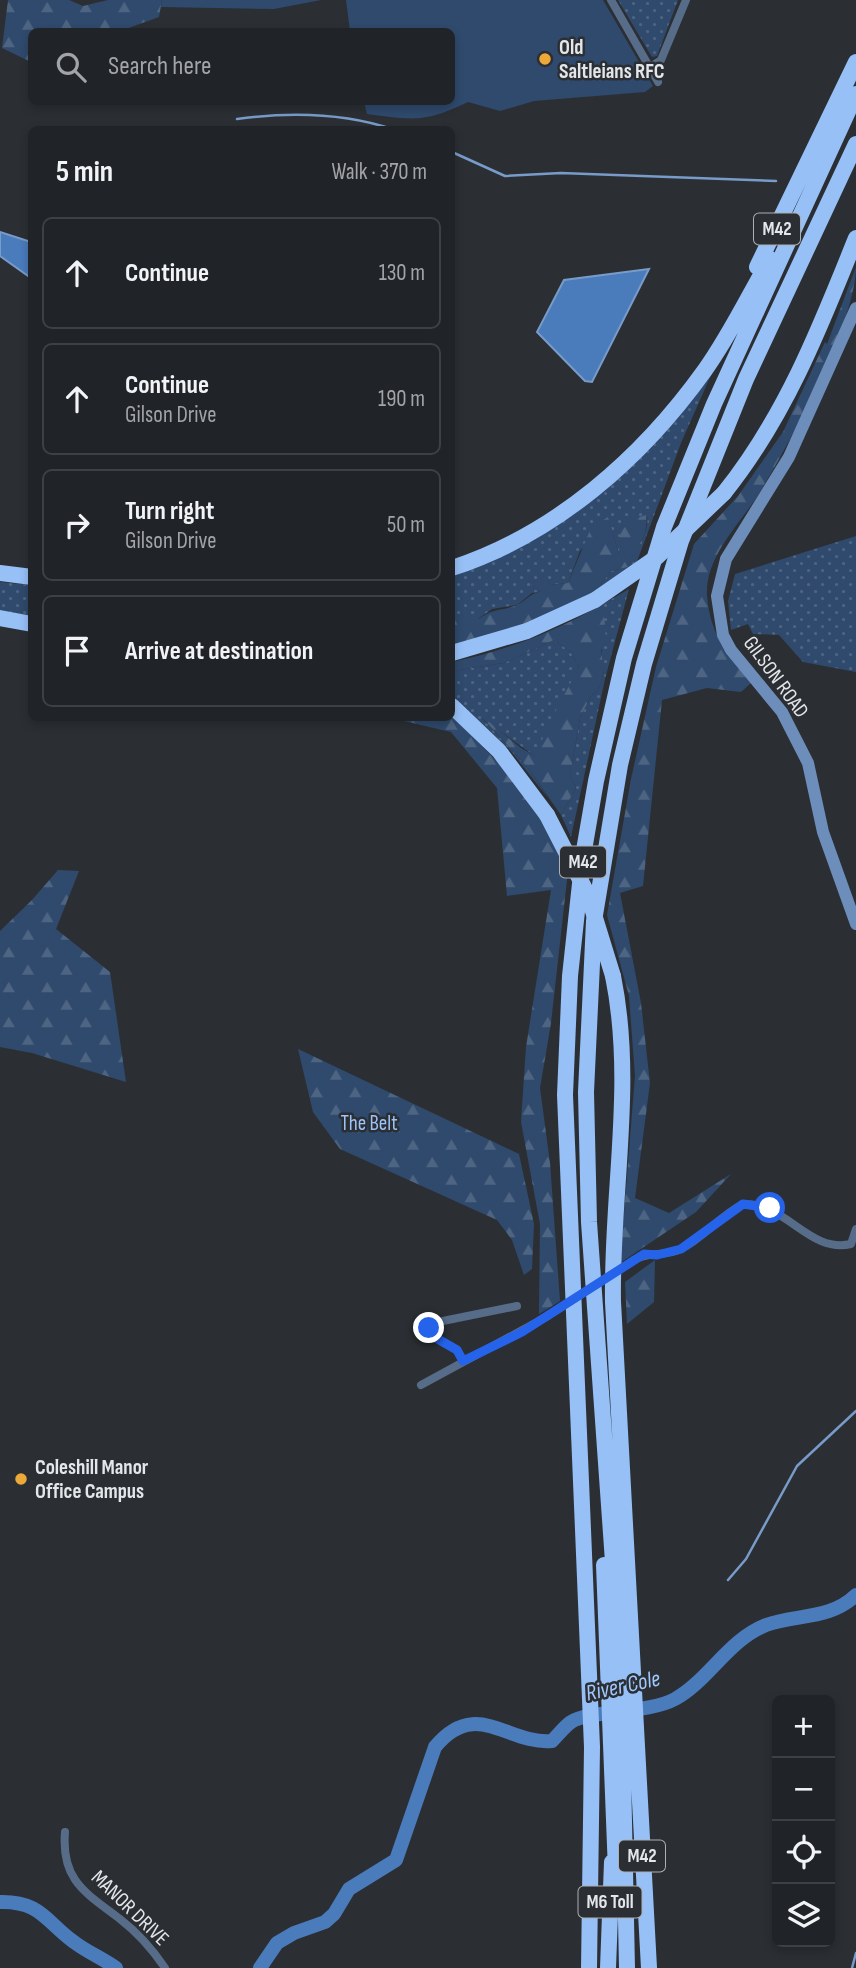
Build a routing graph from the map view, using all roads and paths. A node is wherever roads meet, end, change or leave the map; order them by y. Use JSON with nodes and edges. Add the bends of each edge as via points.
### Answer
{"nodes":[{"id":1,"x":611,"y":0,"type":"edge"},
{"id":2,"x":686,"y":0,"type":"edge"},
{"id":3,"x":856,"y":62,"type":"edge"},
{"id":4,"x":650,"y":67,"type":"junction"},
{"id":5,"x":658,"y":82,"type":"dead end"},
{"id":6,"x":856,"y":94,"type":"edge"},
{"id":7,"x":856,"y":144,"type":"edge"},
{"id":8,"x":814,"y":183,"type":"junction"},
{"id":9,"x":856,"y":239,"type":"edge"},
{"id":10,"x":856,"y":308,"type":"edge"},
{"id":11,"x":688,"y":391,"type":"junction"},
{"id":12,"x":455,"y":567,"type":"edge"},
{"id":13,"x":0,"y":573,"type":"edge"},
{"id":14,"x":28,"y":576,"type":"edge"},
{"id":15,"x":0,"y":618,"type":"edge"},
{"id":16,"x":28,"y":623,"type":"edge"},
{"id":17,"x":455,"y":652,"type":"edge"},
{"id":18,"x":455,"y":709,"type":"edge"},
{"id":19,"x":856,"y":924,"type":"edge"},
{"id":20,"x":856,"y":1229,"type":"edge"},
{"id":21,"x":517,"y":1306,"type":"dead end"},
{"id":22,"x":463,"y":1361,"type":"junction"},
{"id":23,"x":421,"y":1385,"type":"dead end"},
{"id":24,"x":621,"y":1675,"type":"junction"},
{"id":25,"x":623,"y":1745,"type":"junction"},
{"id":26,"x":65,"y":1832,"type":"dead end"},
{"id":27,"x":613,"y":1835,"type":"junction"},
{"id":28,"x":165,"y":1968,"type":"edge"},
{"id":29,"x":589,"y":1968,"type":"edge"},
{"id":30,"x":608,"y":1968,"type":"edge"},
{"id":31,"x":620,"y":1968,"type":"edge"},
{"id":32,"x":627,"y":1968,"type":"edge"},
{"id":33,"x":649,"y":1968,"type":"edge"}],
"edges":[{"from":1,"to":4,"type":"street"},
{"from":2,"to":4,"type":"street","via":[[661,60]]},
{"from":3,"to":11,"type":"highway","number":"M42","via":[[768,245]]},
{"from":4,"to":5,"type":"street"},
{"from":6,"to":8,"type":"highway","number":"M42"},
{"from":7,"to":24,"type":"highway","number":"M42","via":[[746,379],[681,541],[620,765],[594,921],[586,1092],[589,1223]]},
{"from":8,"to":11,"type":"highway"},
{"from":8,"to":29,"type":"highway","number":"M42","via":[[664,527],[624,658],[582,867],[570,976],[565,1095],[592,1746]]},
{"from":9,"to":17,"type":"highway","bridge":true,"via":[[793,387],[761,443],[724,493],[657,557],[595,600],[527,631]]},
{"from":10,"to":19,"type":"main road","name":"GILSON ROAD","via":[[789,457],[726,559],[717,596],[723,635],[731,650],[782,712],[808,763],[823,832]]},
{"from":11,"to":12,"type":"highway","via":[[636,452],[579,501],[511,542]]},
{"from":13,"to":14,"type":"highway"},
{"from":15,"to":16,"type":"highway"},
{"from":18,"to":24,"type":"highway","number":"M42","bridge":true,"via":[[499,751],[547,815],[588,895],[613,976],[624,1063],[613,1226]]},
{"from":20,"to":22,"type":"street","bridge":true,"via":[[851,1244],[836,1248],[808,1236],[770,1208],[743,1204],[681,1249],[644,1254],[548,1316]]},
{"from":21,"to":22,"type":"street","via":[[433,1323],[429,1334],[457,1350]]},
{"from":22,"to":23,"type":"street"},
{"from":24,"to":25,"type":"highway","number":"M42"},
{"from":25,"to":27,"type":"highway","number":"M42"},
{"from":25,"to":32,"type":"highway","number":"M42"},
{"from":25,"to":33,"type":"highway","number":"M42"},
{"from":26,"to":28,"type":"street","name":"MANOR DRIVE","via":[[65,1861],[71,1875],[89,1898],[120,1919]]},
{"from":27,"to":30,"type":"highway","number":"M6 Toll"},
{"from":27,"to":31,"type":"highway"}]}
